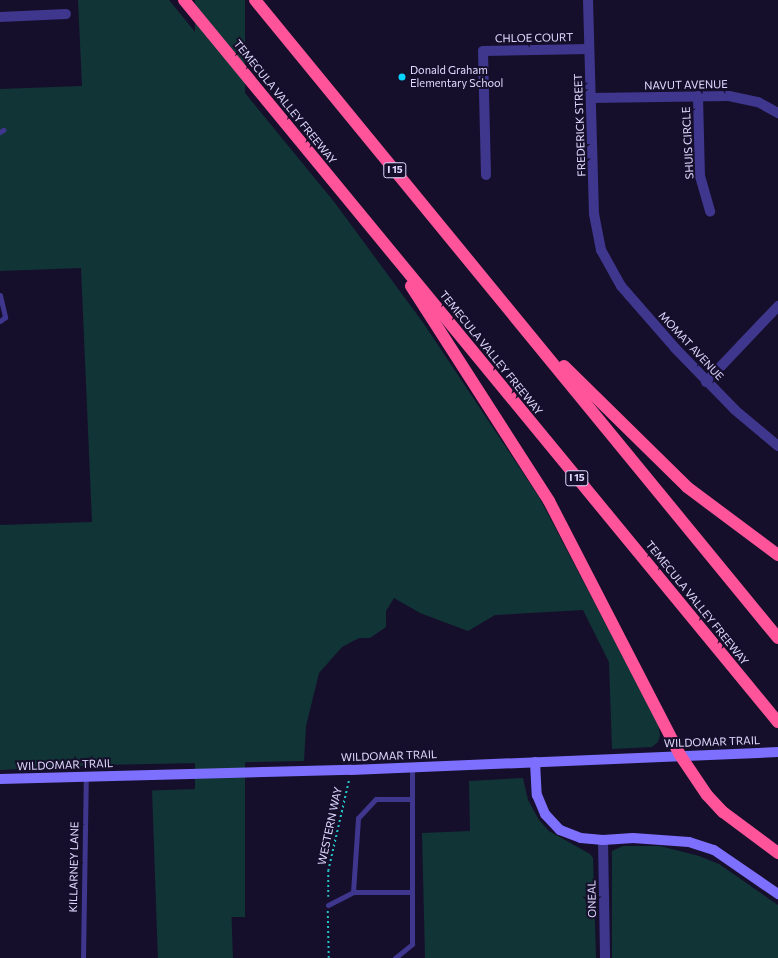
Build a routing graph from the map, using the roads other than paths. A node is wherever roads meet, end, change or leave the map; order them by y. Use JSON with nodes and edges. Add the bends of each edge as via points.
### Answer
{"nodes":[{"id":1,"x":184,"y":0,"type":"edge"},
{"id":2,"x":255,"y":0,"type":"edge"},
{"id":3,"x":588,"y":0,"type":"edge"},
{"id":4,"x":66,"y":14,"type":"dead end"},
{"id":5,"x":0,"y":16,"type":"edge"},
{"id":6,"x":589,"y":49,"type":"junction"},
{"id":7,"x":698,"y":96,"type":"junction"},
{"id":8,"x":591,"y":98,"type":"junction"},
{"id":9,"x":778,"y":112,"type":"edge"},
{"id":10,"x":486,"y":175,"type":"dead end"},
{"id":11,"x":710,"y":212,"type":"dead end"},
{"id":12,"x":376,"y":233,"type":"junction"},
{"id":13,"x":601,"y":250,"type":"joint"},
{"id":14,"x":0,"y":295,"type":"edge"},
{"id":15,"x":778,"y":306,"type":"edge"},
{"id":16,"x":0,"y":321,"type":"edge"},
{"id":17,"x":522,"y":325,"type":"junction"},
{"id":18,"x":706,"y":382,"type":"junction"},
{"id":19,"x":778,"y":446,"type":"edge"},
{"id":20,"x":778,"y":555,"type":"edge"},
{"id":21,"x":778,"y":638,"type":"edge"},
{"id":22,"x":778,"y":722,"type":"edge"},
{"id":23,"x":778,"y":752,"type":"edge"},
{"id":24,"x":680,"y":755,"type":"junction"},
{"id":25,"x":535,"y":762,"type":"junction"},
{"id":26,"x":412,"y":767,"type":"junction"},
{"id":27,"x":86,"y":776,"type":"junction"},
{"id":28,"x":0,"y":779,"type":"edge"},
{"id":29,"x":412,"y":799,"type":"junction"},
{"id":30,"x":603,"y":840,"type":"junction"},
{"id":31,"x":778,"y":853,"type":"edge"},
{"id":32,"x":353,"y":892,"type":"junction"},
{"id":33,"x":412,"y":892,"type":"junction"},
{"id":34,"x":778,"y":894,"type":"edge"},
{"id":35,"x":328,"y":904,"type":"road end"},
{"id":36,"x":83,"y":958,"type":"edge"},
{"id":37,"x":395,"y":958,"type":"edge"},
{"id":38,"x":605,"y":958,"type":"edge"}],
"edges":[{"from":1,"to":12,"type":"highway","name":"TEMECULA VALLEY FREEWAY","number":"I 15"},
{"from":2,"to":17,"type":"highway","number":"I 15"},
{"from":3,"to":6,"type":"street","name":"FREDERICK STREET"},
{"from":4,"to":5,"type":"street"},
{"from":6,"to":8,"type":"street","name":"FREDERICK STREET"},
{"from":6,"to":10,"type":"street","name":"CHLOE COURT","via":[[482,51]]},
{"from":7,"to":8,"type":"street","name":"NAVUT AVENUE"},
{"from":7,"to":9,"type":"street","name":"NAVUT AVENUE","via":[[729,96],[758,102]]},
{"from":7,"to":11,"type":"street","name":"SHUIS CIRCLE","via":[[700,176]]},
{"from":8,"to":13,"type":"street","name":"FREDERICK STREET","via":[[594,214]]},
{"from":12,"to":22,"type":"highway","name":"TEMECULA VALLEY FREEWAY","number":"I 15"},
{"from":12,"to":24,"type":"highway","via":[[549,501]]},
{"from":13,"to":18,"type":"street","name":"MOMAT AVENUE","via":[[621,286]]},
{"from":14,"to":16,"type":"lane","via":[[5,317]]},
{"from":15,"to":18,"type":"street"},
{"from":17,"to":20,"type":"highway","via":[[687,487]]},
{"from":17,"to":21,"type":"highway","number":"I 15"},
{"from":18,"to":19,"type":"street","name":"MOMAT AVENUE"},
{"from":23,"to":24,"type":"main road","name":"WILDOMAR TRAIL"},
{"from":24,"to":25,"type":"main road","name":"WILDOMAR TRAIL"},
{"from":24,"to":31,"type":"highway","via":[[707,795],[723,812]]},
{"from":25,"to":26,"type":"main road","name":"WILDOMAR TRAIL"},
{"from":25,"to":30,"type":"main road","via":[[537,795],[545,814],[560,830],[580,838]]},
{"from":26,"to":27,"type":"main road","name":"WILDOMAR TRAIL"},
{"from":26,"to":29,"type":"lane"},
{"from":27,"to":28,"type":"main road","name":"WILDOMAR TRAIL"},
{"from":27,"to":36,"type":"lane","name":"KILLARNEY LANE"},
{"from":29,"to":32,"type":"lane","via":[[376,799],[358,818]]},
{"from":29,"to":33,"type":"lane"},
{"from":30,"to":34,"type":"main road","via":[[633,838],[689,842],[714,850]]},
{"from":30,"to":38,"type":"street","name":"ONEAL"},
{"from":32,"to":33,"type":"lane"},
{"from":32,"to":35,"type":"lane"},
{"from":33,"to":37,"type":"lane","via":[[412,944]]}]}
